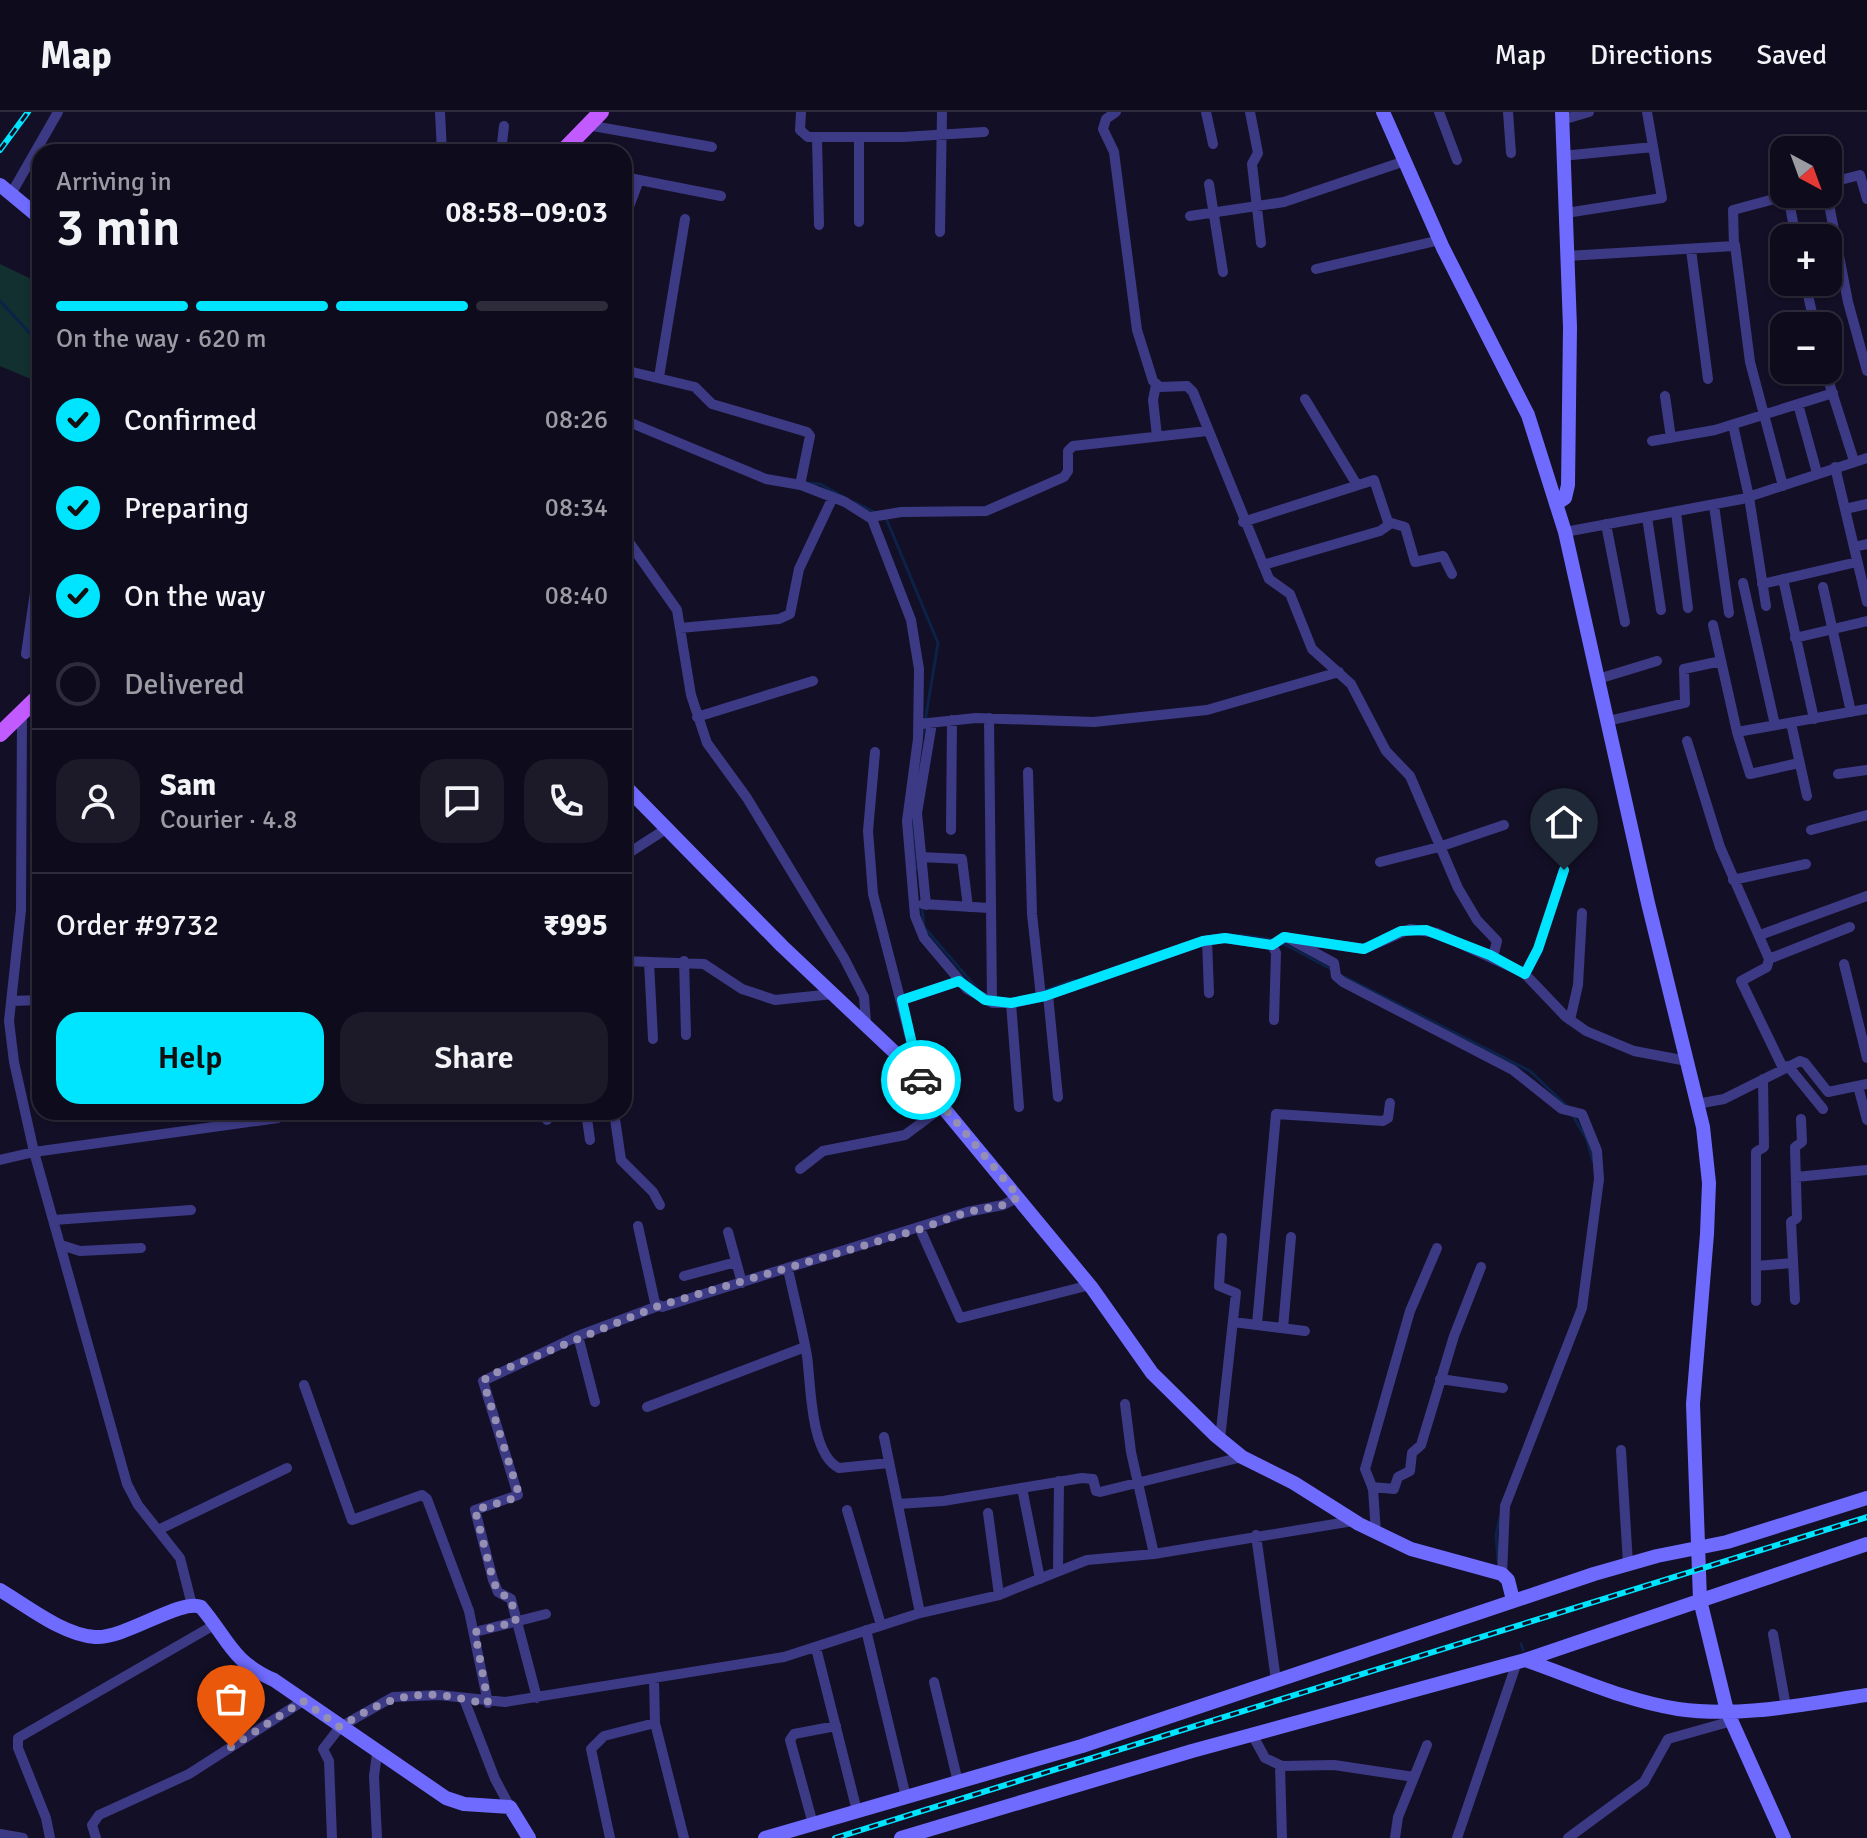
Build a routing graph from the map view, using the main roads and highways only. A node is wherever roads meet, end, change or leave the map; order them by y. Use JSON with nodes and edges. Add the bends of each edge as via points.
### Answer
{"nodes":[{"id":1,"x":601,"y":112,"type":"edge"},
{"id":2,"x":569,"y":144,"type":"edge"},
{"id":3,"x":32,"y":703,"type":"edge"},
{"id":4,"x":0,"y":734,"type":"edge"}],
"edges":[{"from":1,"to":2,"type":"main road"},
{"from":3,"to":4,"type":"main road"}]}
